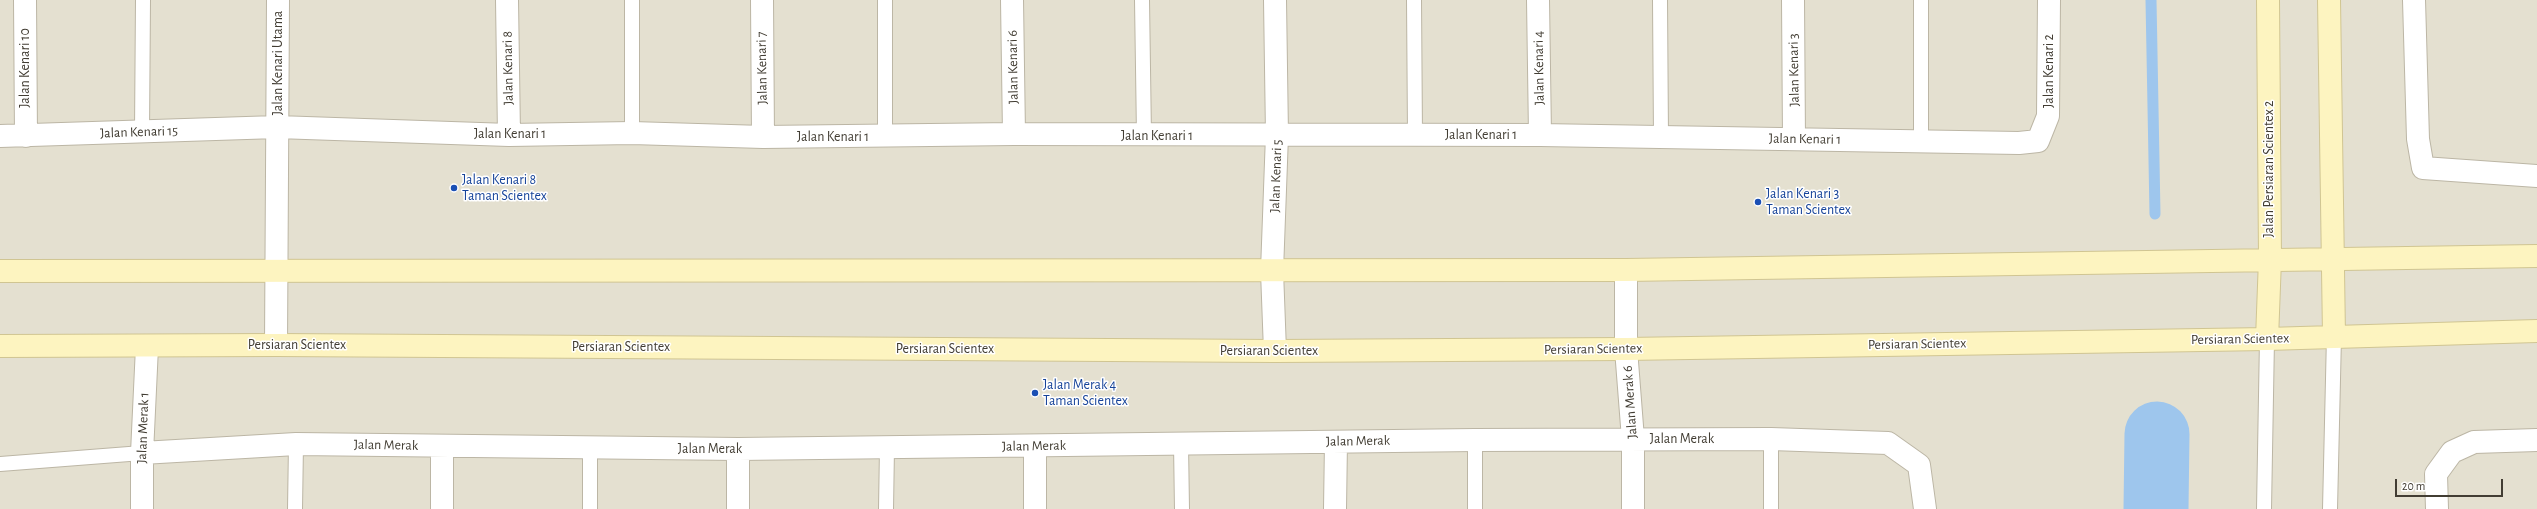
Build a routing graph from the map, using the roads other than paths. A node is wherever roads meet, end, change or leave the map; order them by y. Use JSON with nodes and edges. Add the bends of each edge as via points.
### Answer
{"nodes":[{"id":1,"x":25,"y":0,"type":"edge"},
{"id":2,"x":142,"y":0,"type":"edge"},
{"id":3,"x":278,"y":0,"type":"edge"},
{"id":4,"x":507,"y":0,"type":"edge"},
{"id":5,"x":632,"y":0,"type":"edge"},
{"id":6,"x":762,"y":0,"type":"edge"},
{"id":7,"x":885,"y":0,"type":"edge"},
{"id":8,"x":1012,"y":0,"type":"edge"},
{"id":9,"x":1142,"y":0,"type":"edge"},
{"id":10,"x":1275,"y":0,"type":"edge"},
{"id":11,"x":1414,"y":0,"type":"edge"},
{"id":12,"x":1538,"y":0,"type":"edge"},
{"id":13,"x":1660,"y":0,"type":"edge"},
{"id":14,"x":1793,"y":0,"type":"edge"},
{"id":15,"x":1921,"y":0,"type":"edge"},
{"id":16,"x":2049,"y":0,"type":"edge"},
{"id":17,"x":2268,"y":0,"type":"edge"},
{"id":18,"x":2329,"y":0,"type":"edge"},
{"id":19,"x":2414,"y":0,"type":"edge"},
{"id":20,"x":277,"y":127,"type":"junction"},
{"id":21,"x":142,"y":132,"type":"junction"},
{"id":22,"x":632,"y":133,"type":"junction"},
{"id":23,"x":1014,"y":134,"type":"junction"},
{"id":24,"x":509,"y":135,"type":"junction"},
{"id":25,"x":1277,"y":135,"type":"junction"},
{"id":26,"x":1415,"y":135,"type":"junction"},
{"id":27,"x":0,"y":136,"type":"edge"},
{"id":28,"x":26,"y":136,"type":"junction"},
{"id":29,"x":1144,"y":136,"type":"junction"},
{"id":30,"x":1540,"y":136,"type":"junction"},
{"id":31,"x":763,"y":137,"type":"junction"},
{"id":32,"x":885,"y":137,"type":"junction"},
{"id":33,"x":1661,"y":137,"type":"junction"},
{"id":34,"x":1794,"y":140,"type":"junction"},
{"id":35,"x":1921,"y":140,"type":"junction"},
{"id":36,"x":2038,"y":141,"type":"joint"},
{"id":37,"x":2537,"y":176,"type":"edge"},
{"id":38,"x":2537,"y":256,"type":"edge"},
{"id":39,"x":2333,"y":258,"type":"junction"},
{"id":40,"x":2270,"y":259,"type":"junction"},
{"id":41,"x":1626,"y":270,"type":"junction"},
{"id":42,"x":0,"y":271,"type":"edge"},
{"id":43,"x":277,"y":271,"type":"junction"},
{"id":44,"x":1272,"y":271,"type":"junction"},
{"id":45,"x":2537,"y":331,"type":"edge"},
{"id":46,"x":2334,"y":336,"type":"junction"},
{"id":47,"x":2267,"y":339,"type":"junction"},
{"id":48,"x":276,"y":345,"type":"junction"},
{"id":49,"x":0,"y":346,"type":"edge"},
{"id":50,"x":147,"y":347,"type":"junction"},
{"id":51,"x":1626,"y":349,"type":"junction"},
{"id":52,"x":1275,"y":351,"type":"junction"},
{"id":53,"x":1633,"y":439,"type":"junction"},
{"id":54,"x":1771,"y":439,"type":"junction"},
{"id":55,"x":1475,"y":440,"type":"junction"},
{"id":56,"x":2537,"y":440,"type":"edge"},
{"id":57,"x":1336,"y":442,"type":"junction"},
{"id":58,"x":296,"y":444,"type":"junction"},
{"id":59,"x":1182,"y":444,"type":"junction"},
{"id":60,"x":442,"y":446,"type":"junction"},
{"id":61,"x":1035,"y":446,"type":"junction"},
{"id":62,"x":590,"y":448,"type":"junction"},
{"id":63,"x":887,"y":448,"type":"junction"},
{"id":64,"x":738,"y":449,"type":"junction"},
{"id":65,"x":142,"y":453,"type":"junction"},
{"id":66,"x":0,"y":464,"type":"edge"},
{"id":67,"x":142,"y":509,"type":"edge"},
{"id":68,"x":295,"y":509,"type":"edge"},
{"id":69,"x":442,"y":509,"type":"edge"},
{"id":70,"x":590,"y":509,"type":"edge"},
{"id":71,"x":738,"y":509,"type":"edge"},
{"id":72,"x":886,"y":509,"type":"edge"},
{"id":73,"x":1036,"y":509,"type":"edge"},
{"id":74,"x":1182,"y":509,"type":"edge"},
{"id":75,"x":1335,"y":509,"type":"edge"},
{"id":76,"x":1475,"y":509,"type":"edge"},
{"id":77,"x":1633,"y":509,"type":"edge"},
{"id":78,"x":1770,"y":509,"type":"edge"},
{"id":79,"x":1925,"y":509,"type":"edge"},
{"id":80,"x":2264,"y":509,"type":"edge"},
{"id":81,"x":2330,"y":509,"type":"edge"},
{"id":82,"x":2436,"y":509,"type":"edge"}],
"edges":[{"from":1,"to":28,"type":"street","name":"Jalan Kenari 10"},
{"from":2,"to":21,"type":"lane"},
{"from":3,"to":20,"type":"street","name":"Jalan Kenari Utama"},
{"from":4,"to":24,"type":"street","name":"Jalan Kenari 8"},
{"from":5,"to":22,"type":"lane"},
{"from":6,"to":31,"type":"street","name":"Jalan Kenari 7"},
{"from":7,"to":32,"type":"lane"},
{"from":8,"to":23,"type":"street","name":"Jalan Kenari 6"},
{"from":9,"to":29,"type":"lane"},
{"from":10,"to":25,"type":"street","name":"Jalan Kenari 5"},
{"from":11,"to":26,"type":"lane"},
{"from":12,"to":30,"type":"street","name":"Jalan Kenari 4"},
{"from":13,"to":33,"type":"lane"},
{"from":14,"to":34,"type":"street","name":"Jalan Kenari 3"},
{"from":15,"to":35,"type":"lane"},
{"from":16,"to":36,"type":"street","name":"Jalan Kenari 2","via":[[2048,116]]},
{"from":17,"to":40,"type":"street","name":"Jalan Persiaran Scientex 2"},
{"from":18,"to":39,"type":"street"},
{"from":19,"to":37,"type":"street","via":[[2418,139],[2423,168]]},
{"from":20,"to":21,"type":"street","name":"Jalan Kenari 15"},
{"from":20,"to":24,"type":"street","name":"Jalan Kenari 1"},
{"from":20,"to":43,"type":"street","name":"Jalan Kenari Utama"},
{"from":21,"to":28,"type":"street","name":"Jalan Kenari 15"},
{"from":22,"to":24,"type":"street","name":"Jalan Kenari 1"},
{"from":22,"to":31,"type":"street","name":"Jalan Kenari 1"},
{"from":23,"to":29,"type":"street","name":"Jalan Kenari 1"},
{"from":23,"to":32,"type":"street","name":"Jalan Kenari 1"},
{"from":25,"to":26,"type":"street","name":"Jalan Kenari 1"},
{"from":25,"to":29,"type":"street","name":"Jalan Kenari 1"},
{"from":25,"to":44,"type":"street","name":"Jalan Kenari 5"},
{"from":26,"to":30,"type":"street","name":"Jalan Kenari 1"},
{"from":27,"to":28,"type":"street","name":"Jalan Kenari 15"},
{"from":30,"to":33,"type":"street","name":"Jalan Kenari 1"},
{"from":31,"to":32,"type":"street","name":"Jalan Kenari 1"},
{"from":33,"to":34,"type":"street","name":"Jalan Kenari 1"},
{"from":34,"to":35,"type":"street","name":"Jalan Kenari 1"},
{"from":35,"to":36,"type":"street","name":"Jalan Kenari 1","via":[[2019,143]]},
{"from":38,"to":39,"type":"street"},
{"from":39,"to":40,"type":"street"},
{"from":39,"to":46,"type":"street"},
{"from":40,"to":41,"type":"street"},
{"from":40,"to":47,"type":"street","name":"Jalan Persiaran Scientex 2"},
{"from":41,"to":44,"type":"street"},
{"from":41,"to":51,"type":"street","name":"Jalan Merak 6"},
{"from":42,"to":43,"type":"street"},
{"from":43,"to":44,"type":"street"},
{"from":43,"to":48,"type":"street","name":"Jalan Kenari Utama"},
{"from":44,"to":52,"type":"street","name":"Jalan Kenari 5"},
{"from":45,"to":46,"type":"street","name":"Persiaran Scientex"},
{"from":46,"to":47,"type":"street","name":"Persiaran Scientex"},
{"from":46,"to":81,"type":"lane"},
{"from":47,"to":51,"type":"street","name":"Persiaran Scientex"},
{"from":47,"to":80,"type":"lane"},
{"from":48,"to":50,"type":"street","name":"Persiaran Scientex"},
{"from":48,"to":52,"type":"street","name":"Persiaran Scientex"},
{"from":49,"to":50,"type":"street","name":"Persiaran Scientex"},
{"from":50,"to":65,"type":"street","name":"Jalan Merak 1"},
{"from":51,"to":52,"type":"street","name":"Persiaran Scientex"},
{"from":51,"to":53,"type":"street","name":"Jalan Merak 6"},
{"from":53,"to":54,"type":"street","name":"Jalan Merak"},
{"from":53,"to":55,"type":"street","name":"Jalan Merak"},
{"from":53,"to":77,"type":"street","name":"Jalan Merak 6"},
{"from":54,"to":78,"type":"lane"},
{"from":54,"to":79,"type":"street","name":"Jalan Merak","via":[[1888,443],[1919,465]]},
{"from":55,"to":57,"type":"street","name":"Jalan Merak"},
{"from":55,"to":76,"type":"lane"},
{"from":56,"to":82,"type":"street","via":[[2474,442],[2452,452],[2436,474]]},
{"from":57,"to":59,"type":"street","name":"Jalan Merak"},
{"from":57,"to":75,"type":"street"},
{"from":58,"to":60,"type":"street","name":"Jalan Merak"},
{"from":58,"to":65,"type":"street","name":"Jalan Merak"},
{"from":58,"to":68,"type":"lane"},
{"from":59,"to":61,"type":"street","name":"Jalan Merak"},
{"from":59,"to":74,"type":"lane"},
{"from":60,"to":62,"type":"street","name":"Jalan Merak"},
{"from":60,"to":69,"type":"street"},
{"from":61,"to":63,"type":"street","name":"Jalan Merak"},
{"from":61,"to":73,"type":"street"},
{"from":62,"to":64,"type":"street","name":"Jalan Merak"},
{"from":62,"to":70,"type":"lane"},
{"from":63,"to":64,"type":"street","name":"Jalan Merak"},
{"from":63,"to":72,"type":"lane"},
{"from":64,"to":71,"type":"street"},
{"from":65,"to":66,"type":"lane"},
{"from":65,"to":67,"type":"street","name":"Jalan Merak 1"}]}
